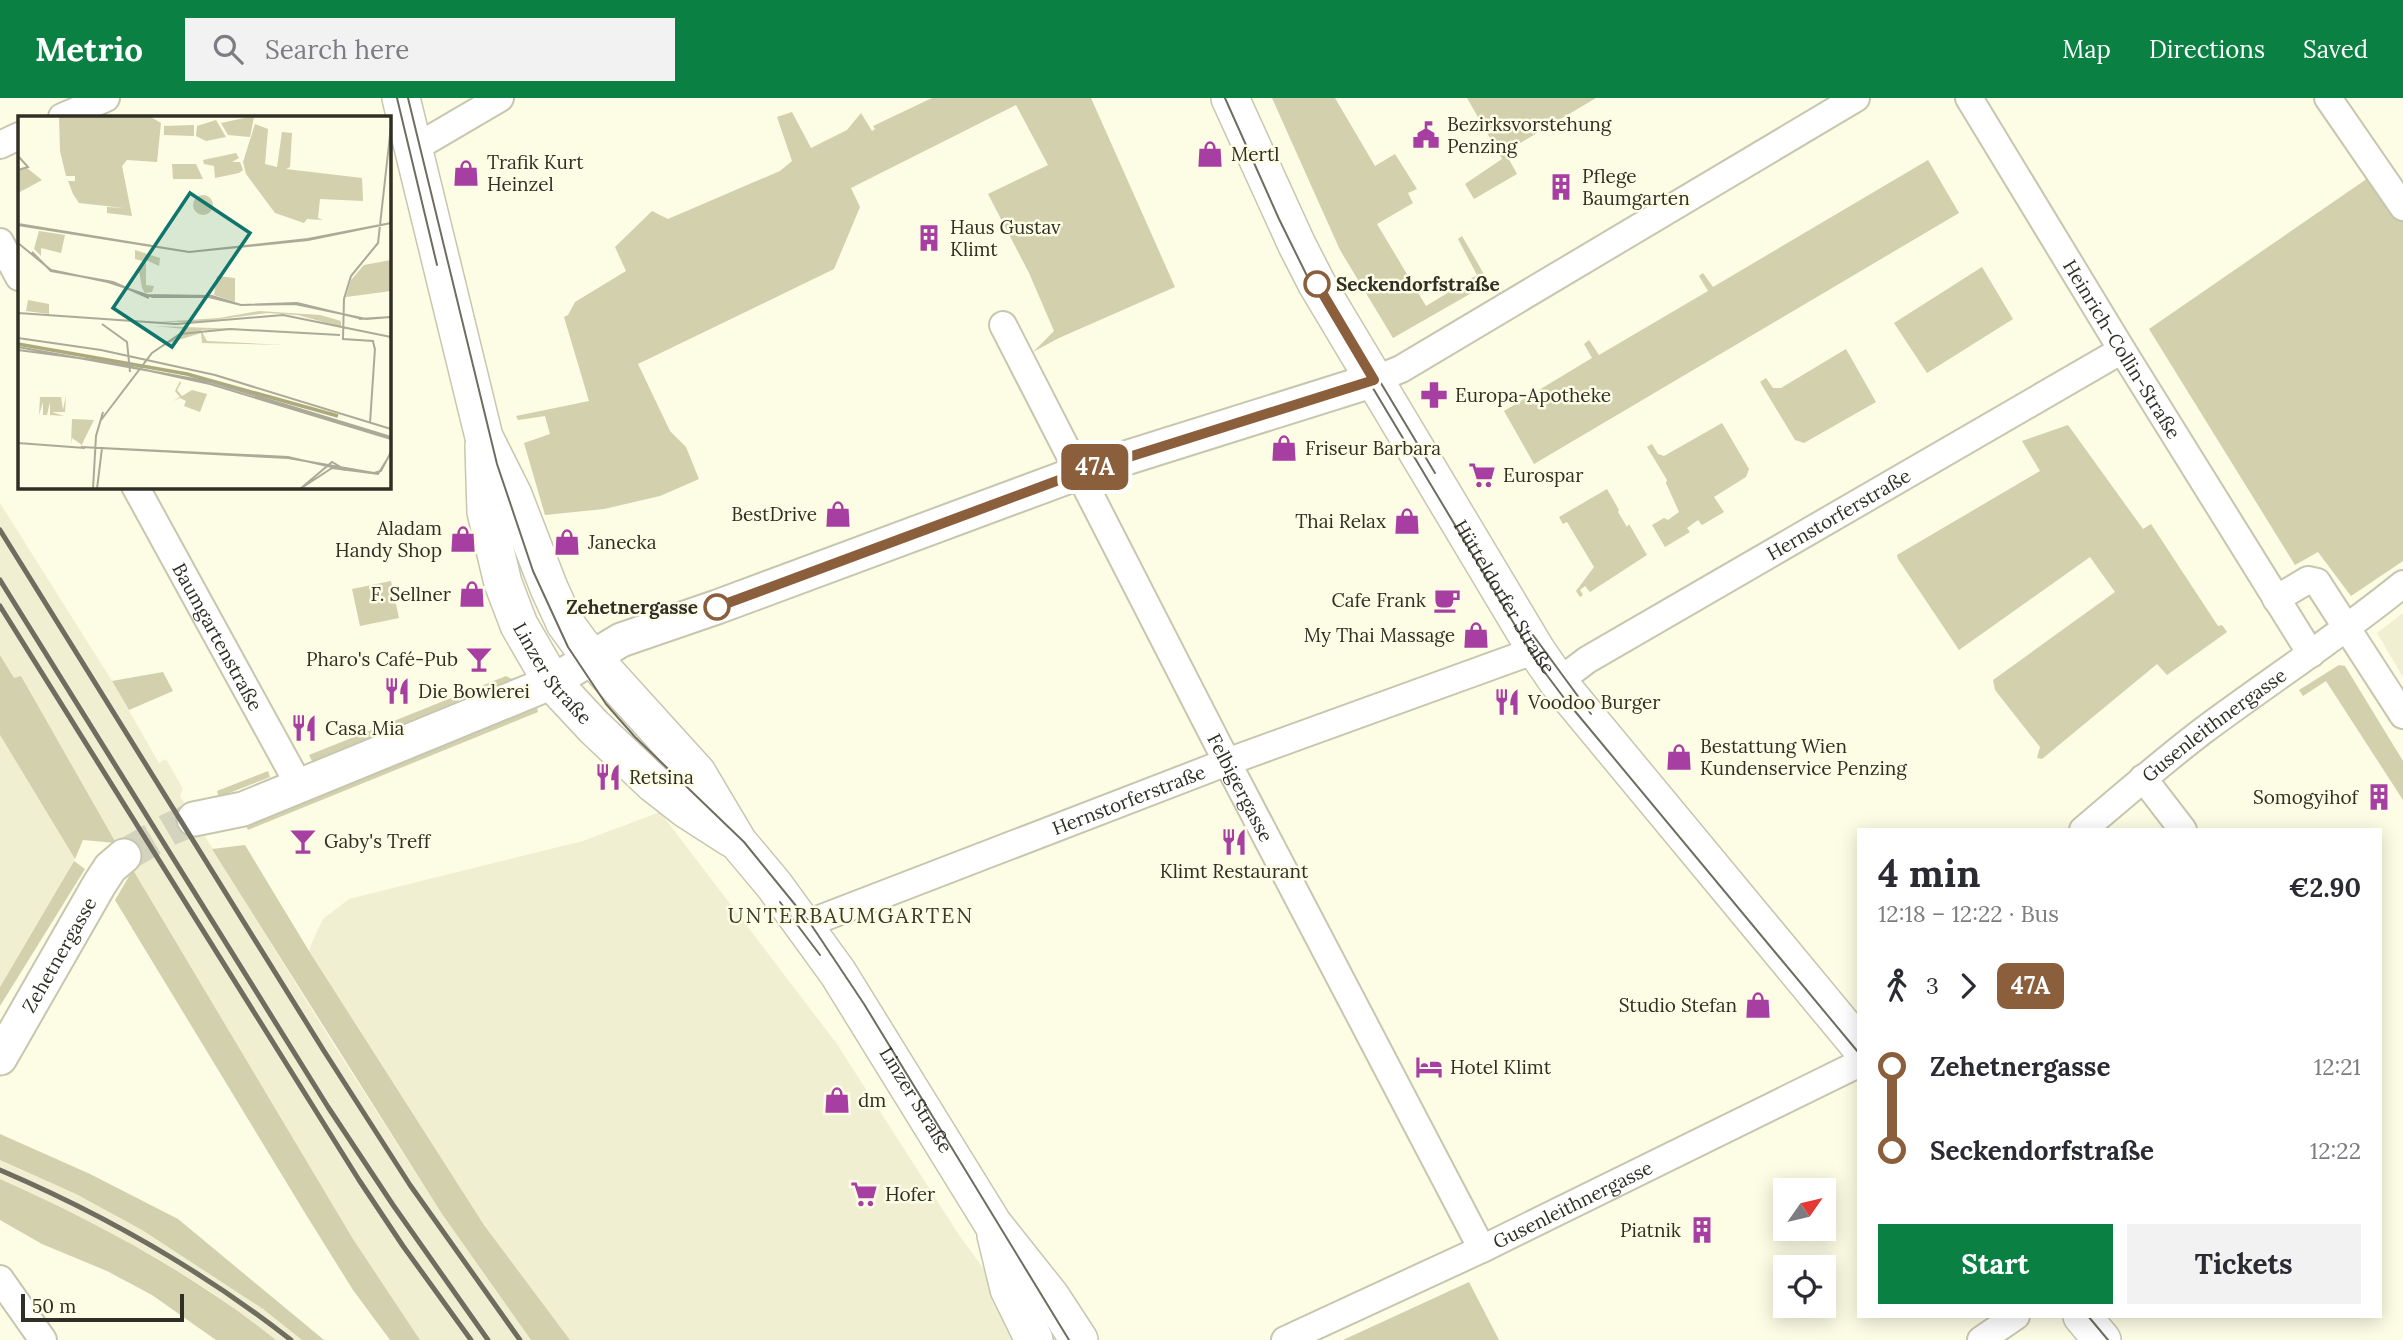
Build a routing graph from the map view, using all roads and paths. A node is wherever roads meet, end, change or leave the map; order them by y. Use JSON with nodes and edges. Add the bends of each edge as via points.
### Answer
{"nodes":[{"id":1,"x":106,"y":98,"type":"edge"},
{"id":2,"x":401,"y":98,"type":"edge"},
{"id":3,"x":500,"y":98,"type":"edge"},
{"id":4,"x":1230,"y":98,"type":"edge"},
{"id":5,"x":1856,"y":98,"type":"edge"},
{"id":6,"x":1969,"y":98,"type":"edge"},
{"id":7,"x":2328,"y":98,"type":"edge"},
{"id":8,"x":64,"y":116,"type":"edge"},
{"id":9,"x":18,"y":136,"type":"edge"},
{"id":10,"x":0,"y":145,"type":"edge"},
{"id":11,"x":413,"y":149,"type":"junction"},
{"id":12,"x":2403,"y":207,"type":"edge"},
{"id":13,"x":0,"y":242,"type":"edge"},
{"id":14,"x":18,"y":275,"type":"edge"},
{"id":15,"x":1003,"y":325,"type":"dead end"},
{"id":16,"x":2122,"y":350,"type":"junction"},
{"id":17,"x":1374,"y":380,"type":"junction"},
{"id":18,"x":484,"y":437,"type":"junction"},
{"id":19,"x":1078,"y":473,"type":"junction"},
{"id":20,"x":136,"y":488,"type":"edge"},
{"id":21,"x":2403,"y":584,"type":"edge"},
{"id":22,"x":2276,"y":599,"type":"junction"},
{"id":23,"x":2349,"y":628,"type":"junction"},
{"id":24,"x":1536,"y":650,"type":"junction"},
{"id":25,"x":2311,"y":654,"type":"junction"},
{"id":26,"x":592,"y":658,"type":"junction"},
{"id":27,"x":552,"y":682,"type":"junction"},
{"id":28,"x":1559,"y":682,"type":"junction"},
{"id":29,"x":2403,"y":715,"type":"edge"},
{"id":30,"x":1227,"y":762,"type":"junction"},
{"id":31,"x":2143,"y":778,"type":"junction"},
{"id":32,"x":300,"y":787,"type":"junction"},
{"id":33,"x":194,"y":819,"type":"tunnel mouth"},
{"id":34,"x":2085,"y":828,"type":"edge"},
{"id":35,"x":2181,"y":828,"type":"edge"},
{"id":36,"x":738,"y":842,"type":"junction"},
{"id":37,"x":124,"y":856,"type":"tunnel mouth"},
{"id":38,"x":804,"y":925,"type":"junction"},
{"id":39,"x":1857,"y":1043,"type":"edge"},
{"id":40,"x":0,"y":1058,"type":"edge"},
{"id":41,"x":1857,"y":1064,"type":"edge"},
{"id":42,"x":993,"y":1224,"type":"junction"},
{"id":43,"x":1482,"y":1249,"type":"junction"},
{"id":44,"x":0,"y":1279,"type":"edge"},
{"id":45,"x":2013,"y":1318,"type":"edge"},
{"id":46,"x":2084,"y":1318,"type":"edge"},
{"id":47,"x":43,"y":1340,"type":"edge"},
{"id":48,"x":1034,"y":1340,"type":"edge"},
{"id":49,"x":1079,"y":1340,"type":"edge"},
{"id":50,"x":1285,"y":1340,"type":"edge"},
{"id":51,"x":1981,"y":1340,"type":"edge"},
{"id":52,"x":2102,"y":1340,"type":"edge"}],
"edges":[{"from":1,"to":8,"type":"street"},
{"from":2,"to":11,"type":"main road","name":"Linzer Straße"},
{"from":3,"to":11,"type":"street"},
{"from":4,"to":17,"type":"main road","name":"Hütteldorfer Straße","via":[[1297,245]]},
{"from":5,"to":17,"type":"street","via":[[1401,369]]},
{"from":6,"to":16,"type":"street","name":"Heinrich-Collin-Straße"},
{"from":7,"to":12,"type":"street"},
{"from":9,"to":10,"type":"street"},
{"from":11,"to":18,"type":"main road","name":"Linzer Straße"},
{"from":13,"to":14,"type":"street"},
{"from":15,"to":19,"type":"street","name":"Felbigergasse"},
{"from":16,"to":22,"type":"street","name":"Heinrich-Collin-Straße"},
{"from":16,"to":28,"type":"street","name":"Hernstorferstraße","via":[[1587,660]]},
{"from":17,"to":19,"type":"street"},
{"from":17,"to":24,"type":"main road","name":"Hütteldorfer Straße"},
{"from":18,"to":26,"type":"main road","name":"Linzer Straße","via":[[565,622]]},
{"from":18,"to":27,"type":"main road","name":"Linzer Straße","via":[[486,512],[503,583],[519,625]]},
{"from":19,"to":26,"type":"street","via":[[621,640]]},
{"from":19,"to":30,"type":"street","name":"Felbigergasse"},
{"from":20,"to":32,"type":"street","name":"Baumgartenstraße"},
{"from":21,"to":23,"type":"street","name":"Gusenleithnergasse"},
{"from":22,"to":23,"type":"street","via":[[2313,580]]},
{"from":22,"to":25,"type":"street","name":"Heinrich-Collin-Straße"},
{"from":23,"to":25,"type":"street","name":"Gusenleithnergasse"},
{"from":23,"to":29,"type":"street"},
{"from":24,"to":28,"type":"main road","name":"Hütteldorfer Straße"},
{"from":24,"to":30,"type":"street","name":"Hernstorferstraße"},
{"from":25,"to":31,"type":"street","name":"Gusenleithnergasse"},
{"from":26,"to":27,"type":"street"},
{"from":26,"to":36,"type":"main road","name":"Linzer Straße","via":[[697,773]]},
{"from":27,"to":32,"type":"street"},
{"from":27,"to":36,"type":"main road","name":"Linzer Straße","via":[[654,784]]},
{"from":28,"to":39,"type":"main road","name":"Hütteldorfer Straße"},
{"from":30,"to":38,"type":"street","name":"Hernstorferstraße"},
{"from":30,"to":43,"type":"street","name":"Felbigergasse"},
{"from":31,"to":34,"type":"street","name":"Gusenleithnergasse"},
{"from":31,"to":35,"type":"street"},
{"from":32,"to":33,"type":"street","via":[[243,809]]},
{"from":36,"to":38,"type":"main road","name":"Linzer Straße"},
{"from":37,"to":40,"type":"street","name":"Zehetnergasse","via":[[99,885]]},
{"from":38,"to":42,"type":"main road","name":"Linzer Straße","via":[[838,972]]},
{"from":41,"to":43,"type":"street","name":"Gusenleithnergasse"},
{"from":42,"to":48,"type":"main road","name":"Linzer Straße","via":[[1009,1289]]},
{"from":42,"to":49,"type":"main road","name":"Linzer Straße"},
{"from":43,"to":50,"type":"street","name":"Gusenleithnergasse"},
{"from":44,"to":47,"type":"street"},
{"from":45,"to":51,"type":"street"},
{"from":46,"to":52,"type":"main road"}]}
